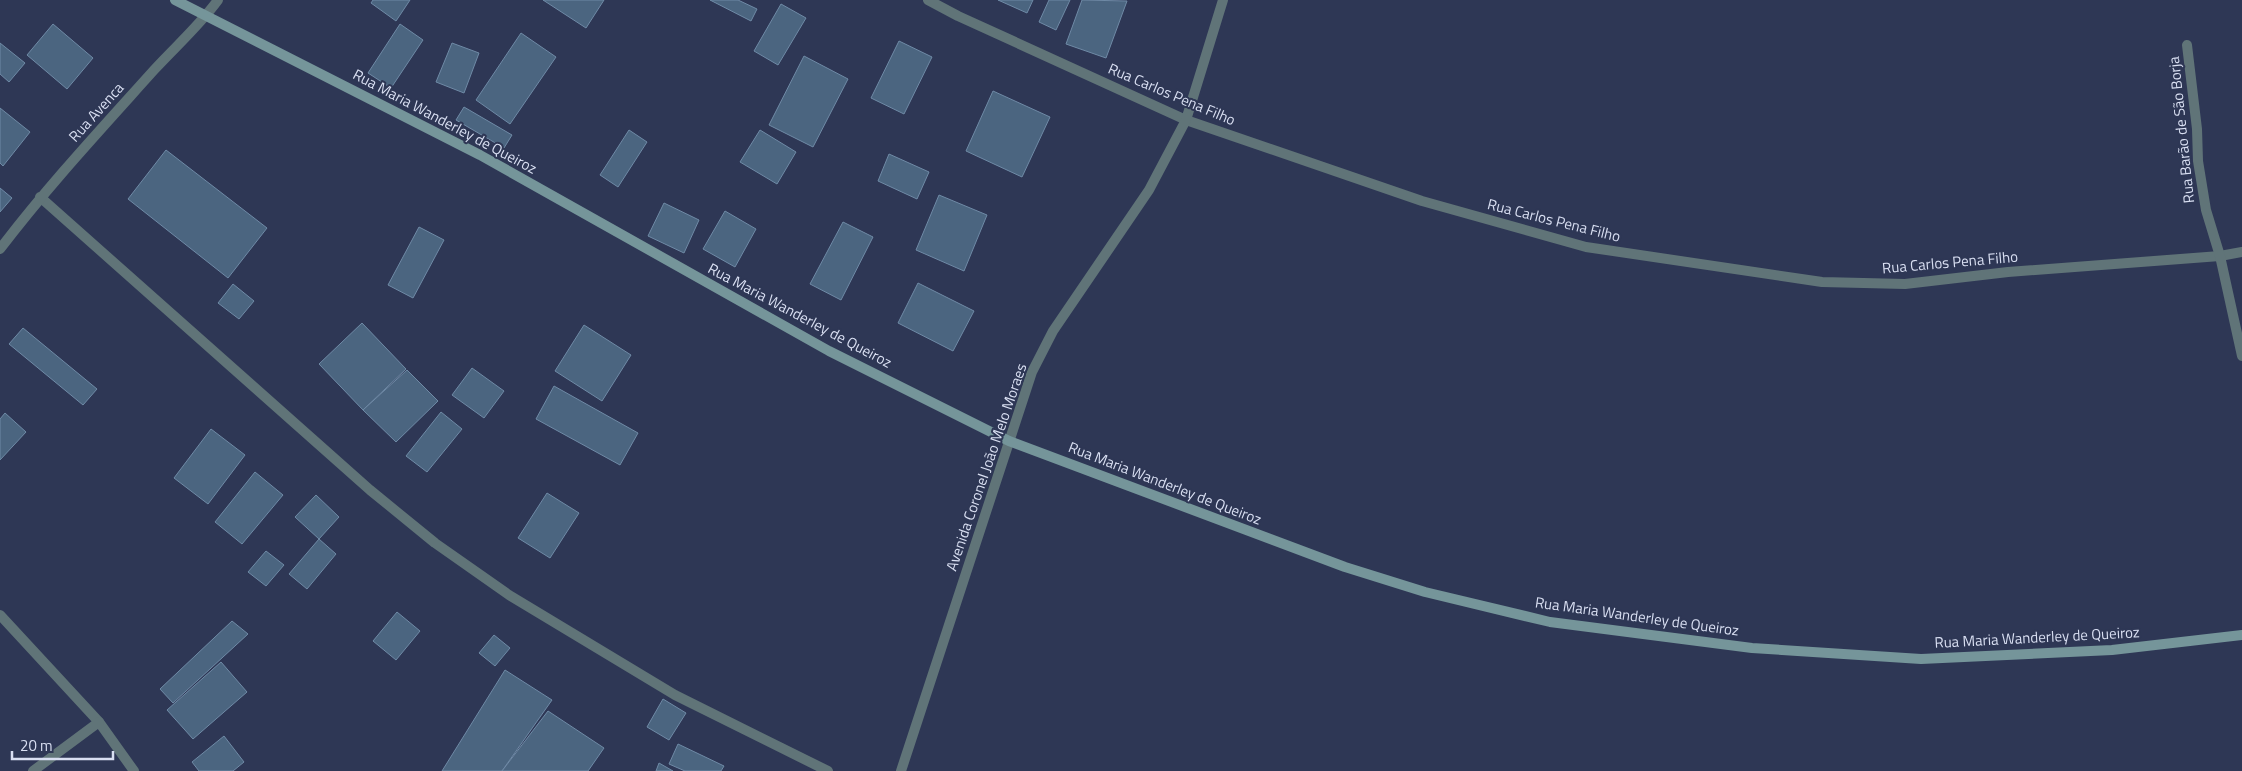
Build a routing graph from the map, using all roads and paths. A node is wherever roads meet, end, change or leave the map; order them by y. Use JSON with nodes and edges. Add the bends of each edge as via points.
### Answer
{"nodes":[{"id":1,"x":175,"y":0,"type":"edge"},
{"id":2,"x":218,"y":0,"type":"edge"},
{"id":3,"x":928,"y":0,"type":"edge"},
{"id":4,"x":1223,"y":0,"type":"edge"},
{"id":5,"x":207,"y":15,"type":"junction"},
{"id":6,"x":2187,"y":45,"type":"dead end"},
{"id":7,"x":1186,"y":120,"type":"junction"},
{"id":8,"x":40,"y":197,"type":"junction"},
{"id":9,"x":0,"y":249,"type":"edge"},
{"id":10,"x":2242,"y":252,"type":"edge"},
{"id":11,"x":2220,"y":256,"type":"junction"},
{"id":12,"x":2242,"y":356,"type":"edge"},
{"id":13,"x":1009,"y":441,"type":"junction"},
{"id":14,"x":0,"y":615,"type":"edge"},
{"id":15,"x":2242,"y":635,"type":"edge"},
{"id":16,"x":99,"y":722,"type":"junction"},
{"id":17,"x":33,"y":771,"type":"edge"},
{"id":18,"x":134,"y":771,"type":"edge"},
{"id":19,"x":828,"y":771,"type":"edge"},
{"id":20,"x":901,"y":771,"type":"edge"}],
"edges":[{"from":1,"to":5,"type":"street","name":"Rua Maria Wanderley de Queiroz"},
{"from":2,"to":5,"type":"street","name":"Rua Avenca"},
{"from":3,"to":7,"type":"street","name":"Rua Carlos Pena Filho"},
{"from":4,"to":7,"type":"street","name":"Avenida Coronel João Melo Moraes"},
{"from":5,"to":8,"type":"street","name":"Rua Avenca"},
{"from":5,"to":13,"type":"street","name":"Rua Maria Wanderley de Queiroz","via":[[480,155],[829,351]]},
{"from":6,"to":11,"type":"street","name":"Rua Barão de São Borja","via":[[2198,162],[2206,210]]},
{"from":7,"to":11,"type":"street","name":"Rua Carlos Pena Filho","via":[[1422,201],[1586,247],[1822,282],[1905,284],[2008,272]]},
{"from":7,"to":13,"type":"street","name":"Avenida Coronel João Melo Moraes","via":[[1149,190],[1053,331],[1032,372]]},
{"from":8,"to":9,"type":"street","name":"Rua Avenca"},
{"from":8,"to":19,"type":"street","via":[[370,490],[435,543],[509,594],[675,695]]},
{"from":10,"to":11,"type":"street","name":"Rua Carlos Pena Filho"},
{"from":11,"to":12,"type":"street","name":"Rua Barão de São Borja"},
{"from":13,"to":15,"type":"street","name":"Rua Maria Wanderley de Queiroz","via":[[1345,567],[1425,592],[1550,622],[1752,648],[1921,659],[2112,650]]},
{"from":13,"to":20,"type":"street","name":"Avenida Coronel João Melo Moraes"},
{"from":14,"to":16,"type":"street"},
{"from":16,"to":17,"type":"street"},
{"from":16,"to":18,"type":"street"}]}
